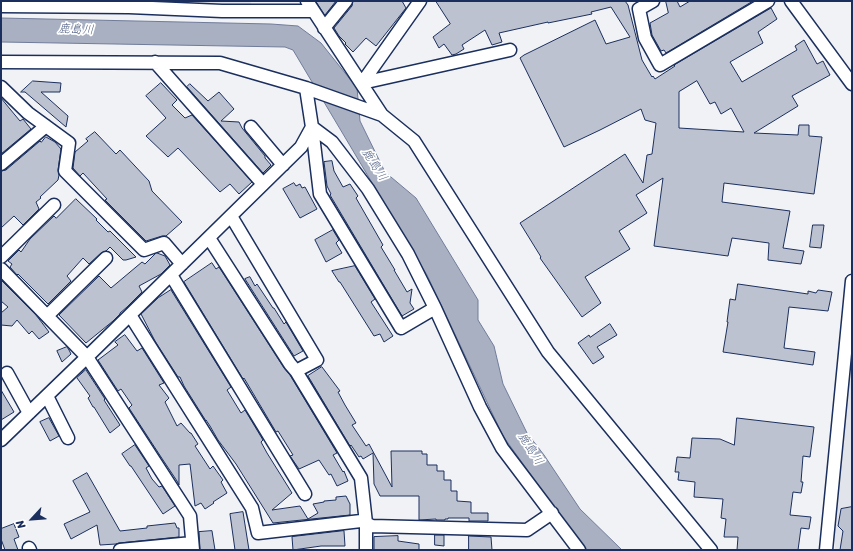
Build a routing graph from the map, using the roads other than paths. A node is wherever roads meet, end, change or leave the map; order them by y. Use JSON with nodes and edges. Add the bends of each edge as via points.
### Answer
{"nodes":[{"id":1,"x":346,"y":1,"type":"edge"},
{"id":2,"x":420,"y":1,"type":"edge"},
{"id":3,"x":653,"y":1,"type":"edge"},
{"id":4,"x":768,"y":1,"type":"edge"},
{"id":5,"x":791,"y":1,"type":"edge"},
{"id":6,"x":1,"y":6,"type":"edge"},
{"id":7,"x":310,"y":6,"type":"edge"},
{"id":8,"x":324,"y":28,"type":"junction"},
{"id":9,"x":510,"y":50,"type":"dead end"},
{"id":10,"x":1,"y":62,"type":"edge"},
{"id":11,"x":155,"y":62,"type":"junction"},
{"id":12,"x":362,"y":83,"type":"junction"},
{"id":13,"x":852,"y":84,"type":"edge"},
{"id":14,"x":1,"y":87,"type":"edge"},
{"id":15,"x":306,"y":88,"type":"junction"},
{"id":16,"x":382,"y":115,"type":"junction"},
{"id":17,"x":46,"y":126,"type":"junction"},
{"id":18,"x":251,"y":127,"type":"dead end"},
{"id":19,"x":312,"y":127,"type":"junction"},
{"id":20,"x":1,"y":164,"type":"edge"},
{"id":21,"x":283,"y":165,"type":"junction"},
{"id":22,"x":263,"y":184,"type":"junction"},
{"id":23,"x":54,"y":205,"type":"dead end"},
{"id":24,"x":231,"y":216,"type":"junction"},
{"id":25,"x":209,"y":238,"type":"junction"},
{"id":26,"x":1,"y":257,"type":"edge"},
{"id":27,"x":106,"y":258,"type":"dead end"},
{"id":28,"x":182,"y":264,"type":"junction"},
{"id":29,"x":1,"y":269,"type":"edge"},
{"id":30,"x":171,"y":275,"type":"junction"},
{"id":31,"x":852,"y":281,"type":"edge"},
{"id":32,"x":435,"y":308,"type":"junction"},
{"id":33,"x":130,"y":315,"type":"junction"},
{"id":34,"x":47,"y":316,"type":"junction"},
{"id":35,"x":88,"y":357,"type":"junction"},
{"id":36,"x":296,"y":371,"type":"junction"},
{"id":37,"x":7,"y":373,"type":"dead end"},
{"id":38,"x":46,"y":396,"type":"junction"},
{"id":39,"x":30,"y":413,"type":"junction"},
{"id":40,"x":68,"y":438,"type":"dead end"},
{"id":41,"x":1,"y":440,"type":"edge"},
{"id":42,"x":305,"y":494,"type":"dead end"},
{"id":43,"x":552,"y":513,"type":"junction"},
{"id":44,"x":366,"y":523,"type":"junction"},
{"id":45,"x":193,"y":546,"type":"edge"},
{"id":46,"x":120,"y":550,"type":"edge"},
{"id":47,"x":366,"y":550,"type":"edge"},
{"id":48,"x":579,"y":550,"type":"edge"},
{"id":49,"x":711,"y":550,"type":"edge"},
{"id":50,"x":826,"y":550,"type":"edge"}],
"edges":[{"from":1,"to":8,"type":"street"},
{"from":2,"to":12,"type":"street"},
{"from":3,"to":4,"type":"street","via":[[639,9],[645,38],[660,65]]},
{"from":5,"to":13,"type":"street"},
{"from":6,"to":7,"type":"street","via":[[222,11]]},
{"from":7,"to":8,"type":"street"},
{"from":8,"to":12,"type":"street"},
{"from":9,"to":12,"type":"street"},
{"from":10,"to":11,"type":"street"},
{"from":11,"to":15,"type":"street","via":[[220,63]]},
{"from":11,"to":22,"type":"street"},
{"from":12,"to":16,"type":"street"},
{"from":14,"to":17,"type":"street"},
{"from":15,"to":16,"type":"street"},
{"from":15,"to":19,"type":"street"},
{"from":16,"to":49,"type":"street","via":[[414,142],[548,352]]},
{"from":17,"to":20,"type":"street"},
{"from":17,"to":28,"type":"street","via":[[69,143],[65,171],[144,250],[164,243]]},
{"from":18,"to":21,"type":"street"},
{"from":19,"to":21,"type":"street","via":[[301,147]]},
{"from":19,"to":32,"type":"street","via":[[332,142],[368,189],[408,254]]},
{"from":19,"to":32,"type":"street","via":[[320,194],[401,328]]},
{"from":21,"to":22,"type":"street"},
{"from":22,"to":24,"type":"street"},
{"from":23,"to":26,"type":"street"},
{"from":24,"to":25,"type":"street"},
{"from":24,"to":36,"type":"street","via":[[316,360]]},
{"from":25,"to":28,"type":"street"},
{"from":25,"to":36,"type":"street"},
{"from":27,"to":34,"type":"street"},
{"from":28,"to":30,"type":"street"},
{"from":29,"to":34,"type":"street"},
{"from":30,"to":33,"type":"street"},
{"from":30,"to":42,"type":"street"},
{"from":31,"to":50,"type":"street"},
{"from":32,"to":43,"type":"street","via":[[480,407],[502,448]]},
{"from":33,"to":35,"type":"street"},
{"from":33,"to":44,"type":"street","via":[[180,403],[252,508],[258,533],[361,521]]},
{"from":34,"to":35,"type":"street"},
{"from":35,"to":38,"type":"street"},
{"from":35,"to":45,"type":"street","via":[[190,516]]},
{"from":36,"to":44,"type":"street","via":[[361,478]]},
{"from":37,"to":39,"type":"street"},
{"from":38,"to":39,"type":"street"},
{"from":38,"to":40,"type":"street"},
{"from":39,"to":41,"type":"street"},
{"from":43,"to":44,"type":"street","via":[[526,530],[372,526]]},
{"from":43,"to":48,"type":"street"},
{"from":44,"to":47,"type":"street"},
{"from":45,"to":46,"type":"street"}]}
